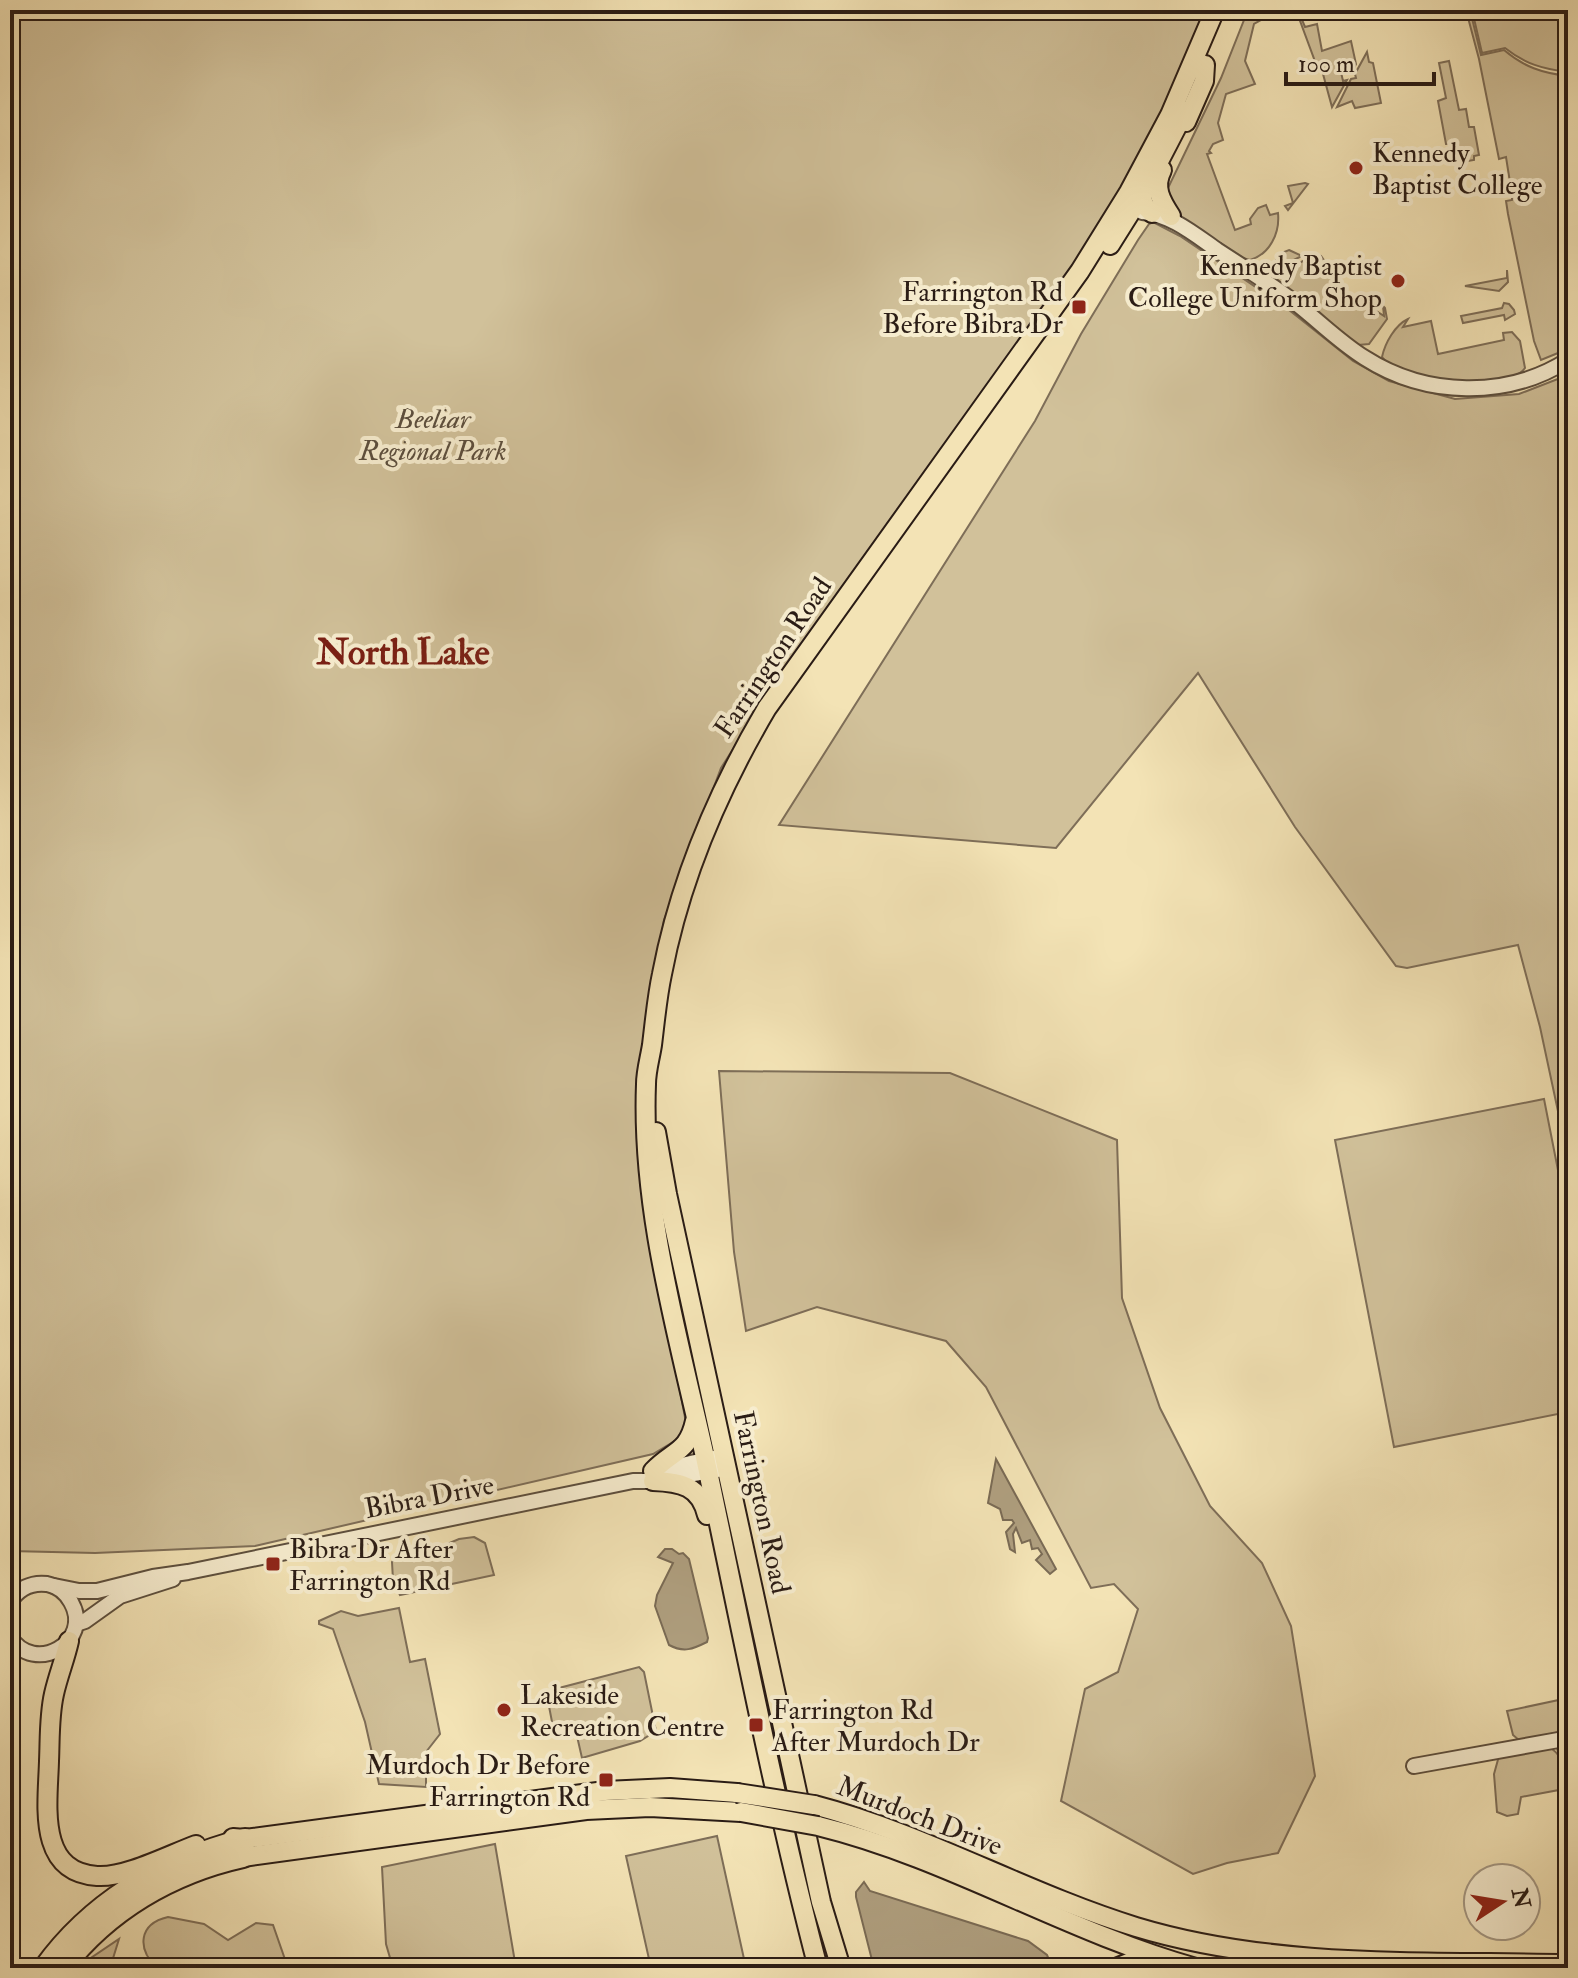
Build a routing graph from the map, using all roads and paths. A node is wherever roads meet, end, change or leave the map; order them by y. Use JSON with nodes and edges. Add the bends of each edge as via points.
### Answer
{"nodes":[{"id":1,"x":1215,"y":10,"type":"edge"},
{"id":2,"x":1221,"y":10,"type":"edge"},
{"id":3,"x":1205,"y":65,"type":"junction"},
{"id":4,"x":1159,"y":137,"type":"junction"},
{"id":5,"x":1158,"y":209,"type":"junction"},
{"id":6,"x":1074,"y":277,"type":"junction"},
{"id":7,"x":1029,"y":343,"type":"junction"},
{"id":8,"x":1568,"y":360,"type":"edge"},
{"id":9,"x":652,"y":1046,"type":"junction"},
{"id":10,"x":696,"y":1419,"type":"junction"},
{"id":11,"x":726,"y":1462,"type":"junction"},
{"id":12,"x":706,"y":1466,"type":"junction"},
{"id":13,"x":653,"y":1476,"type":"junction"},
{"id":14,"x":188,"y":1572,"type":"junction"},
{"id":15,"x":54,"y":1586,"type":"junction"},
{"id":16,"x":13,"y":1596,"type":"edge"},
{"id":17,"x":737,"y":1609,"type":"junction"},
{"id":18,"x":73,"y":1632,"type":"junction"},
{"id":19,"x":11,"y":1639,"type":"edge"},
{"id":20,"x":766,"y":1647,"type":"junction"},
{"id":21,"x":762,"y":1724,"type":"junction"},
{"id":22,"x":1566,"y":1738,"type":"edge"},
{"id":23,"x":1568,"y":1764,"type":"edge"},
{"id":24,"x":1414,"y":1766,"type":"dead end"},
{"id":25,"x":244,"y":1848,"type":"junction"},
{"id":26,"x":1168,"y":1960,"type":"junction"},
{"id":27,"x":1327,"y":1963,"type":"edge"},
{"id":28,"x":1568,"y":1964,"type":"edge"},
{"id":29,"x":44,"y":1968,"type":"edge"},
{"id":30,"x":63,"y":1968,"type":"edge"},
{"id":31,"x":818,"y":1968,"type":"edge"},
{"id":32,"x":841,"y":1968,"type":"edge"},
{"id":33,"x":1116,"y":1968,"type":"edge"},
{"id":34,"x":1196,"y":1968,"type":"edge"}],
"edges":[{"from":1,"to":4,"type":"main road","name":"Farrington Road"},
{"from":2,"to":3,"type":"main road","name":"Farrington Road"},
{"from":3,"to":5,"type":"main road","name":"Farrington Road","via":[[1179,124]]},
{"from":3,"to":5,"type":"main road","via":[[1203,83],[1158,180]]},
{"from":4,"to":5,"type":"main road","via":[[1142,175]]},
{"from":4,"to":6,"type":"main road","name":"Farrington Road"},
{"from":5,"to":6,"type":"main road","via":[[1133,196],[1085,271]]},
{"from":5,"to":7,"type":"main road","name":"Farrington Road","via":[[1127,220],[1088,278]]},
{"from":5,"to":8,"type":"street","via":[[1294,302],[1360,355],[1403,378],[1488,388],[1534,378]]},
{"from":6,"to":7,"type":"main road","name":"Farrington Road"},
{"from":7,"to":9,"type":"main road","name":"Farrington Road","via":[[767,708],[730,774],[679,902]]},
{"from":9,"to":10,"type":"main road","name":"Farrington Road","via":[[646,1079],[647,1164]]},
{"from":9,"to":11,"type":"main road","name":"Farrington Road","via":[[656,1136]]},
{"from":10,"to":12,"type":"main road","name":"Farrington Road"},
{"from":10,"to":13,"type":"main road","via":[[688,1444],[665,1459]]},
{"from":11,"to":12,"type":"street","name":"Bibra Drive"},
{"from":11,"to":20,"type":"main road","name":"Farrington Road"},
{"from":12,"to":13,"type":"street","name":"Bibra Drive"},
{"from":12,"to":17,"type":"main road","name":"Farrington Road"},
{"from":13,"to":14,"type":"street","name":"Bibra Drive"},
{"from":13,"to":17,"type":"main road","via":[[699,1495]]},
{"from":14,"to":15,"type":"street","name":"Bibra Drive","via":[[97,1591]]},
{"from":14,"to":18,"type":"street","name":"Bibra Drive","via":[[120,1596]]},
{"from":15,"to":16,"type":"street","name":"Bibra Drive","via":[[36,1584]]},
{"from":15,"to":18,"type":"street","via":[[74,1606]]},
{"from":17,"to":21,"type":"main road","name":"Farrington Road"},
{"from":18,"to":19,"type":"street","name":"Bibra Drive","via":[[55,1652],[36,1655]]},
{"from":18,"to":25,"type":"main road","via":[[51,1709],[47,1827],[60,1858],[88,1875],[110,1876],[200,1844],[233,1838]]},
{"from":20,"to":21,"type":"main road","via":[[759,1643],[755,1653],[767,1709]]},
{"from":20,"to":32,"type":"main road","name":"Farrington Road","via":[[821,1902]]},
{"from":21,"to":31,"type":"main road","name":"Farrington Road"},
{"from":22,"to":23,"type":"street"},
{"from":22,"to":24,"type":"street"},
{"from":25,"to":26,"type":"main road","name":"Murdoch Drive","bridge":true,"via":[[586,1810],[741,1812],[818,1826],[901,1851]]},
{"from":25,"to":27,"type":"main road","name":"Murdoch Drive","bridge":true,"via":[[605,1791],[737,1793],[814,1805],[886,1827],[1139,1928],[1223,1948]]},
{"from":25,"to":29,"type":"highway","via":[[184,1859],[133,1885],[77,1929]]},
{"from":25,"to":30,"type":"highway","via":[[141,1897],[97,1930]]},
{"from":26,"to":33,"type":"main road","via":[[1138,1959]]},
{"from":26,"to":34,"type":"main road","name":"Murdoch Drive"},
{"from":27,"to":28,"type":"main road","name":"Murdoch Drive"}]}
